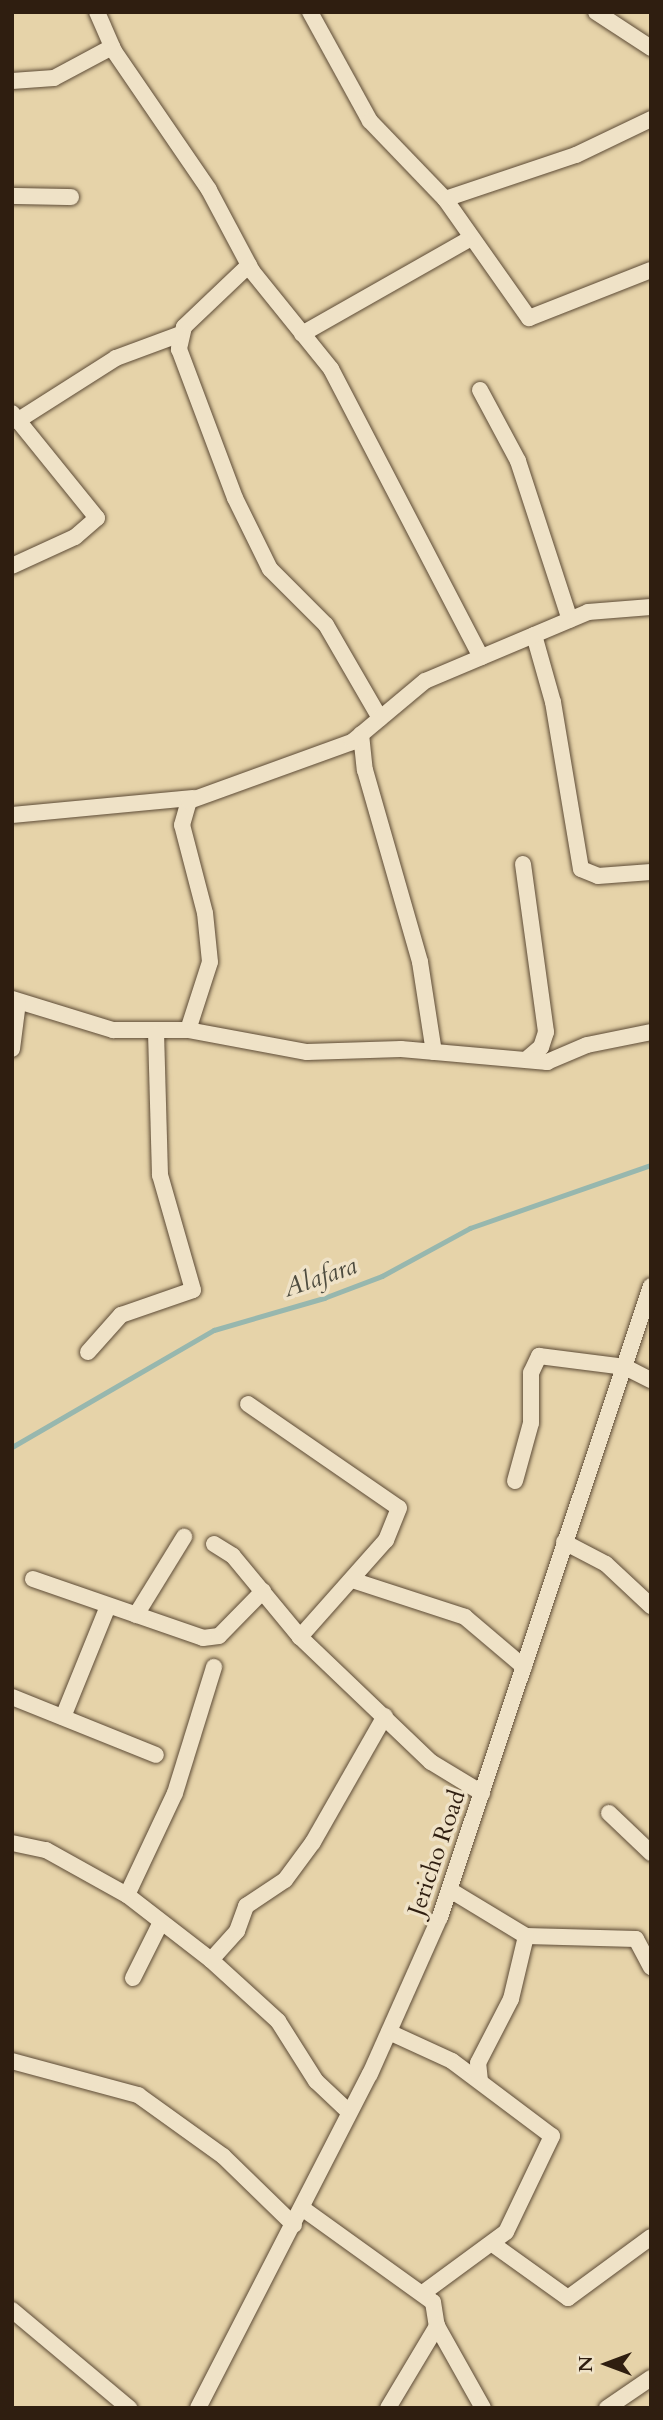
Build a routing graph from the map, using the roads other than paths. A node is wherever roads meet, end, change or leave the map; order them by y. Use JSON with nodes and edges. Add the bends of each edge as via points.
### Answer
{"nodes":[{"id":1,"x":97,"y":12,"type":"edge"},
{"id":2,"x":310,"y":12,"type":"edge"},
{"id":3,"x":596,"y":12,"type":"edge"},
{"id":4,"x":113,"y":47,"type":"junction"},
{"id":5,"x":651,"y":48,"type":"edge"},
{"id":6,"x":12,"y":80,"type":"edge"},
{"id":7,"x":651,"y":119,"type":"edge"},
{"id":8,"x":12,"y":196,"type":"edge"},
{"id":9,"x":71,"y":197,"type":"dead end"},
{"id":10,"x":444,"y":200,"type":"junction"},
{"id":11,"x":471,"y":238,"type":"junction"},
{"id":12,"x":249,"y":265,"type":"junction"},
{"id":13,"x":651,"y":270,"type":"edge"},
{"id":14,"x":302,"y":334,"type":"junction"},
{"id":15,"x":178,"y":335,"type":"junction"},
{"id":16,"x":480,"y":390,"type":"dead end"},
{"id":17,"x":15,"y":417,"type":"edge"},
{"id":18,"x":12,"y":566,"type":"edge"},
{"id":19,"x":651,"y":607,"type":"edge"},
{"id":20,"x":570,"y":620,"type":"junction"},
{"id":21,"x":534,"y":635,"type":"junction"},
{"id":22,"x":481,"y":657,"type":"junction"},
{"id":23,"x":380,"y":718,"type":"junction"},
{"id":24,"x":361,"y":734,"type":"junction"},
{"id":25,"x":193,"y":799,"type":"junction"},
{"id":26,"x":12,"y":815,"type":"edge"},
{"id":27,"x":523,"y":864,"type":"dead end"},
{"id":28,"x":651,"y":872,"type":"edge"},
{"id":29,"x":15,"y":1001,"type":"edge"},
{"id":30,"x":188,"y":1030,"type":"junction"},
{"id":31,"x":651,"y":1031,"type":"edge"},
{"id":32,"x":156,"y":1034,"type":"junction"},
{"id":33,"x":12,"y":1049,"type":"edge"},
{"id":34,"x":433,"y":1052,"type":"junction"},
{"id":35,"x":529,"y":1057,"type":"junction"},
{"id":36,"x":651,"y":1286,"type":"edge"},
{"id":37,"x":88,"y":1352,"type":"dead end"},
{"id":38,"x":625,"y":1367,"type":"junction"},
{"id":39,"x":651,"y":1380,"type":"edge"},
{"id":40,"x":248,"y":1404,"type":"dead end"},
{"id":41,"x":515,"y":1481,"type":"dead end"},
{"id":42,"x":184,"y":1538,"type":"dead end"},
{"id":43,"x":564,"y":1542,"type":"junction"},
{"id":44,"x":214,"y":1544,"type":"dead end"},
{"id":45,"x":33,"y":1579,"type":"dead end"},
{"id":46,"x":352,"y":1580,"type":"junction"},
{"id":47,"x":263,"y":1591,"type":"junction"},
{"id":48,"x":108,"y":1606,"type":"junction"},
{"id":49,"x":651,"y":1606,"type":"edge"},
{"id":50,"x":136,"y":1615,"type":"junction"},
{"id":51,"x":300,"y":1637,"type":"junction"},
{"id":52,"x":214,"y":1667,"type":"dead end"},
{"id":53,"x":524,"y":1667,"type":"junction"},
{"id":54,"x":12,"y":1698,"type":"edge"},
{"id":55,"x":385,"y":1716,"type":"junction"},
{"id":56,"x":63,"y":1717,"type":"junction"},
{"id":57,"x":156,"y":1755,"type":"dead end"},
{"id":58,"x":482,"y":1793,"type":"junction"},
{"id":59,"x":608,"y":1812,"type":"dead end"},
{"id":60,"x":12,"y":1843,"type":"edge"},
{"id":61,"x":651,"y":1853,"type":"edge"},
{"id":62,"x":450,"y":1890,"type":"junction"},
{"id":63,"x":127,"y":1895,"type":"junction"},
{"id":64,"x":159,"y":1926,"type":"junction"},
{"id":65,"x":526,"y":1936,"type":"junction"},
{"id":66,"x":211,"y":1960,"type":"junction"},
{"id":67,"x":651,"y":1966,"type":"edge"},
{"id":68,"x":133,"y":1978,"type":"dead end"},
{"id":69,"x":389,"y":2032,"type":"junction"},
{"id":70,"x":12,"y":2061,"type":"edge"},
{"id":71,"x":478,"y":2063,"type":"junction"},
{"id":72,"x":459,"y":2066,"type":"junction"},
{"id":73,"x":480,"y":2081,"type":"junction"},
{"id":74,"x":349,"y":2112,"type":"junction"},
{"id":75,"x":302,"y":2207,"type":"junction"},
{"id":76,"x":294,"y":2225,"type":"junction"},
{"id":77,"x":651,"y":2237,"type":"edge"},
{"id":78,"x":494,"y":2245,"type":"junction"},
{"id":79,"x":424,"y":2293,"type":"junction"},
{"id":80,"x":12,"y":2311,"type":"edge"},
{"id":81,"x":437,"y":2326,"type":"junction"},
{"id":82,"x":651,"y":2378,"type":"edge"},
{"id":83,"x":129,"y":2408,"type":"edge"},
{"id":84,"x":198,"y":2408,"type":"edge"},
{"id":85,"x":388,"y":2408,"type":"edge"},
{"id":86,"x":483,"y":2408,"type":"edge"},
{"id":87,"x":607,"y":2408,"type":"edge"}],
"edges":[{"from":1,"to":4,"type":"street"},
{"from":2,"to":10,"type":"street","via":[[370,121]]},
{"from":3,"to":5,"type":"street"},
{"from":4,"to":6,"type":"street","via":[[54,78]]},
{"from":4,"to":12,"type":"street","via":[[209,190]]},
{"from":7,"to":10,"type":"street","via":[[576,155]]},
{"from":8,"to":9,"type":"street"},
{"from":10,"to":11,"type":"street"},
{"from":11,"to":13,"type":"street","via":[[529,318]]},
{"from":11,"to":14,"type":"street"},
{"from":12,"to":14,"type":"street"},
{"from":12,"to":15,"type":"street"},
{"from":14,"to":22,"type":"street","via":[[348,398]]},
{"from":15,"to":17,"type":"street","via":[[116,358]]},
{"from":15,"to":23,"type":"street","via":[[235,498],[270,569],[326,625]]},
{"from":16,"to":20,"type":"street","via":[[518,461]]},
{"from":17,"to":18,"type":"street","via":[[97,518],[75,537]]},
{"from":19,"to":20,"type":"street","via":[[608,607]]},
{"from":20,"to":21,"type":"street"},
{"from":21,"to":22,"type":"street"},
{"from":21,"to":28,"type":"street","via":[[554,702],[581,869],[598,876]]},
{"from":22,"to":23,"type":"street","via":[[425,681]]},
{"from":23,"to":24,"type":"street"},
{"from":24,"to":25,"type":"street"},
{"from":24,"to":34,"type":"street","via":[[365,770],[420,962]]},
{"from":25,"to":26,"type":"street"},
{"from":25,"to":30,"type":"street","via":[[182,825],[205,913],[209,962]]},
{"from":27,"to":35,"type":"street","via":[[546,1032],[541,1047]]},
{"from":29,"to":32,"type":"street","via":[[113,1030]]},
{"from":29,"to":33,"type":"street"},
{"from":30,"to":32,"type":"street"},
{"from":30,"to":34,"type":"street","via":[[307,1052]]},
{"from":31,"to":35,"type":"street","via":[[587,1045],[558,1060]]},
{"from":32,"to":37,"type":"street","via":[[160,1175],[193,1290],[121,1315]]},
{"from":34,"to":35,"type":"street"},
{"from":36,"to":38,"type":"street","name":"Jericho Road"},
{"from":38,"to":39,"type":"street"},
{"from":38,"to":41,"type":"street","via":[[539,1356],[531,1373],[531,1423]]},
{"from":38,"to":43,"type":"street","name":"Jericho Road"},
{"from":40,"to":46,"type":"street","via":[[398,1505],[386,1540]]},
{"from":42,"to":50,"type":"street"},
{"from":43,"to":49,"type":"street","via":[[606,1564]]},
{"from":43,"to":53,"type":"street","name":"Jericho Road"},
{"from":44,"to":47,"type":"street","via":[[233,1556]]},
{"from":45,"to":48,"type":"street"},
{"from":46,"to":51,"type":"street"},
{"from":46,"to":53,"type":"street","via":[[465,1617]]},
{"from":47,"to":50,"type":"street","via":[[212,1638]]},
{"from":47,"to":51,"type":"street"},
{"from":48,"to":50,"type":"street"},
{"from":48,"to":56,"type":"street"},
{"from":51,"to":55,"type":"street"},
{"from":52,"to":63,"type":"street","via":[[175,1793]]},
{"from":53,"to":58,"type":"street","name":"Jericho Road"},
{"from":54,"to":56,"type":"street"},
{"from":55,"to":58,"type":"street","via":[[454,1781]]},
{"from":55,"to":66,"type":"street","via":[[313,1842],[285,1880],[246,1906],[237,1930]]},
{"from":56,"to":57,"type":"street"},
{"from":58,"to":62,"type":"street","name":"Jericho Road"},
{"from":59,"to":61,"type":"street"},
{"from":60,"to":63,"type":"street","via":[[46,1850]]},
{"from":62,"to":65,"type":"street"},
{"from":62,"to":69,"type":"street","name":"Jericho Road"},
{"from":63,"to":64,"type":"street"},
{"from":64,"to":66,"type":"street"},
{"from":64,"to":68,"type":"street"},
{"from":65,"to":67,"type":"street","via":[[636,1939]]},
{"from":65,"to":71,"type":"street","via":[[511,1999]]},
{"from":66,"to":74,"type":"street","via":[[278,2021],[311,2075]]},
{"from":69,"to":72,"type":"street"},
{"from":69,"to":74,"type":"street","name":"Jericho Road"},
{"from":70,"to":76,"type":"street","via":[[138,2095],[223,2156]]},
{"from":71,"to":72,"type":"street"},
{"from":71,"to":73,"type":"street"},
{"from":72,"to":73,"type":"street"},
{"from":73,"to":78,"type":"street","via":[[552,2136],[520,2212]]},
{"from":74,"to":75,"type":"street","name":"Jericho Road"},
{"from":75,"to":76,"type":"street","name":"Jericho Road"},
{"from":75,"to":79,"type":"street"},
{"from":76,"to":84,"type":"street","name":"Jericho Road"},
{"from":77,"to":78,"type":"street","via":[[568,2298]]},
{"from":78,"to":79,"type":"street"},
{"from":79,"to":81,"type":"street","via":[[434,2305]]},
{"from":80,"to":83,"type":"street"},
{"from":81,"to":85,"type":"street"},
{"from":81,"to":86,"type":"street"},
{"from":82,"to":87,"type":"street"}]}
